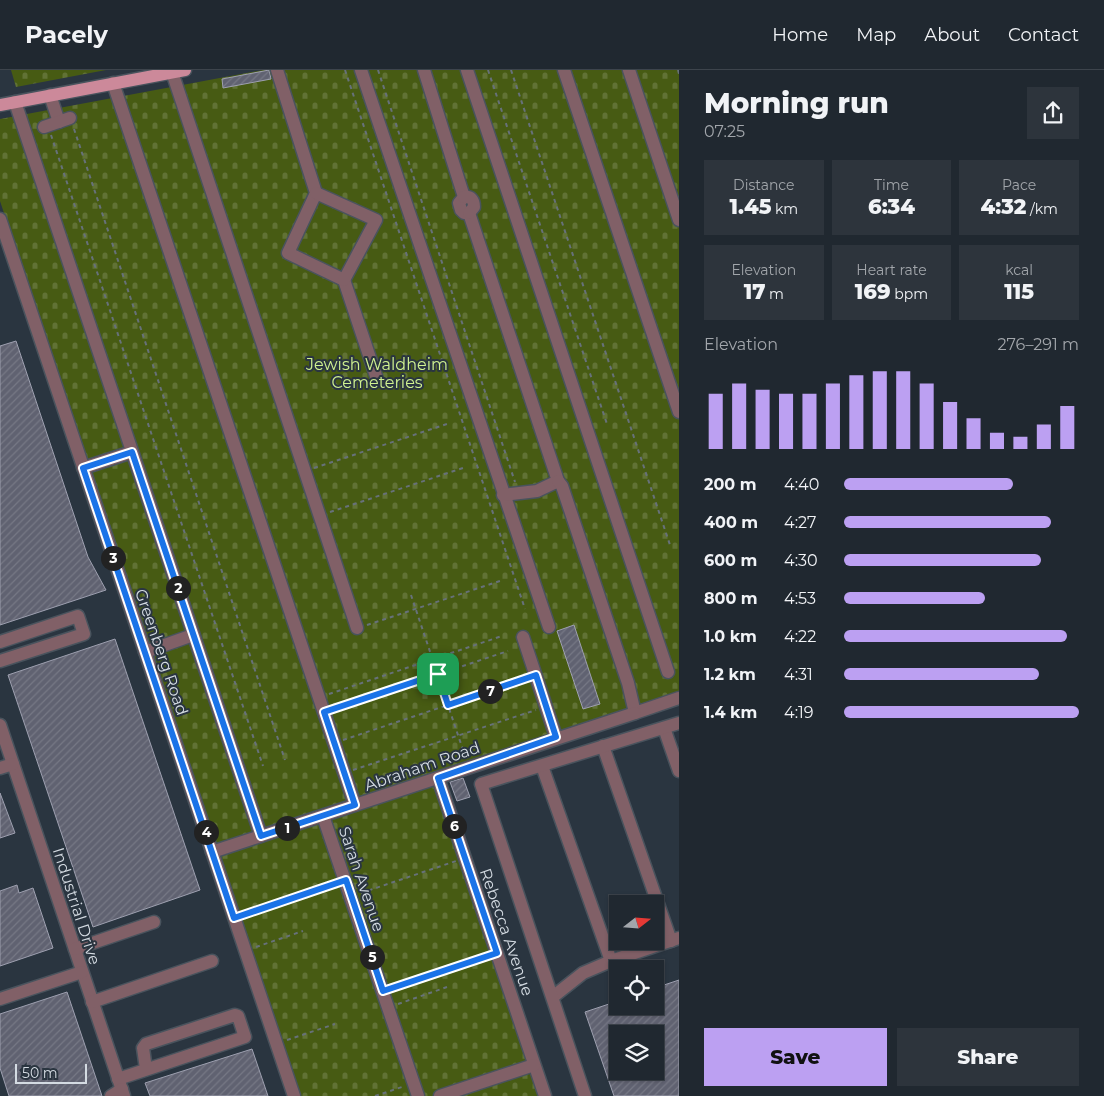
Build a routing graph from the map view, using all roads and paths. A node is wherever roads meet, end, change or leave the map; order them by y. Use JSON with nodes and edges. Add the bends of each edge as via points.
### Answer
{"nodes":[{"id":1,"x":277,"y":70,"type":"edge"},
{"id":2,"x":345,"y":70,"type":"edge"},
{"id":3,"x":361,"y":70,"type":"edge"},
{"id":4,"x":378,"y":70,"type":"edge"},
{"id":5,"x":424,"y":70,"type":"edge"},
{"id":6,"x":467,"y":70,"type":"edge"},
{"id":7,"x":488,"y":70,"type":"edge"},
{"id":8,"x":511,"y":70,"type":"edge"},
{"id":9,"x":564,"y":70,"type":"edge"},
{"id":10,"x":629,"y":70,"type":"edge"},
{"id":11,"x":678,"y":70,"type":"edge"},
{"id":12,"x":179,"y":71,"type":"edge"},
{"id":13,"x":679,"y":74,"type":"edge"},
{"id":14,"x":113,"y":83,"type":"junction"},
{"id":15,"x":50,"y":95,"type":"junction"},
{"id":16,"x":15,"y":102,"type":"junction"},
{"id":17,"x":0,"y":105,"type":"edge"},
{"id":18,"x":55,"y":123,"type":"junction"},
{"id":19,"x":316,"y":193,"type":"junction"},
{"id":20,"x":0,"y":219,"type":"edge"},
{"id":21,"x":679,"y":220,"type":"edge"},
{"id":22,"x":344,"y":280,"type":"junction"},
{"id":23,"x":376,"y":376,"type":"dead end"},
{"id":24,"x":679,"y":412,"type":"edge"},
{"id":25,"x":450,"y":423,"type":"dead end"},
{"id":26,"x":607,"y":424,"type":"dead end"},
{"id":27,"x":132,"y":452,"type":"junction"},
{"id":28,"x":83,"y":468,"type":"junction"},
{"id":29,"x":463,"y":468,"type":"dead end"},
{"id":30,"x":305,"y":471,"type":"junction"},
{"id":31,"x":558,"y":481,"type":"junction"},
{"id":32,"x":519,"y":494,"type":"junction"},
{"id":33,"x":503,"y":495,"type":"junction"},
{"id":34,"x":320,"y":516,"type":"junction"},
{"id":35,"x":670,"y":545,"type":"dead end"},
{"id":36,"x":500,"y":581,"type":"dead end"},
{"id":37,"x":410,"y":595,"type":"dead end"},
{"id":38,"x":415,"y":609,"type":"junction"},
{"id":39,"x":525,"y":609,"type":"dead end"},
{"id":40,"x":549,"y":627,"type":"dead end"},
{"id":41,"x":357,"y":628,"type":"joint"},
{"id":42,"x":194,"y":635,"type":"junction"},
{"id":43,"x":502,"y":636,"type":"dead end"},
{"id":44,"x":523,"y":637,"type":"dead end"},
{"id":45,"x":0,"y":642,"type":"edge"},
{"id":46,"x":508,"y":651,"type":"dead end"},
{"id":47,"x":145,"y":652,"type":"junction"},
{"id":48,"x":432,"y":659,"type":"junction"},
{"id":49,"x":0,"y":661,"type":"edge"},
{"id":50,"x":668,"y":672,"type":"dead end"},
{"id":51,"x":438,"y":674,"type":"junction"},
{"id":52,"x":536,"y":675,"type":"junction"},
{"id":53,"x":319,"y":697,"type":"junction"},
{"id":54,"x":679,"y":698,"type":"edge"},
{"id":55,"x":448,"y":705,"type":"junction"},
{"id":56,"x":539,"y":709,"type":"dead end"},
{"id":57,"x":324,"y":712,"type":"junction"},
{"id":58,"x":636,"y":713,"type":"junction"},
{"id":59,"x":679,"y":723,"type":"edge"},
{"id":60,"x":0,"y":725,"type":"edge"},
{"id":61,"x":664,"y":728,"type":"junction"},
{"id":62,"x":458,"y":736,"type":"junction"},
{"id":63,"x":556,"y":737,"type":"junction"},
{"id":64,"x":334,"y":743,"type":"junction"},
{"id":65,"x":604,"y":746,"type":"junction"},
{"id":66,"x":463,"y":750,"type":"dead end"},
{"id":67,"x":285,"y":760,"type":"dead end"},
{"id":68,"x":13,"y":764,"type":"junction"},
{"id":69,"x":263,"y":766,"type":"dead end"},
{"id":70,"x":542,"y":766,"type":"junction"},
{"id":71,"x":0,"y":768,"type":"edge"},
{"id":72,"x":679,"y":771,"type":"edge"},
{"id":73,"x":344,"y":773,"type":"junction"},
{"id":74,"x":438,"y":778,"type":"junction"},
{"id":75,"x":355,"y":805,"type":"junction"},
{"id":76,"x":323,"y":816,"type":"junction"},
{"id":77,"x":261,"y":836,"type":"junction"},
{"id":78,"x":212,"y":852,"type":"junction"},
{"id":79,"x":465,"y":859,"type":"junction"},
{"id":80,"x":346,"y":880,"type":"junction"},
{"id":81,"x":351,"y":897,"type":"junction"},
{"id":82,"x":234,"y":918,"type":"junction"},
{"id":83,"x":154,"y":922,"type":"dead end"},
{"id":84,"x":303,"y":931,"type":"dead end"},
{"id":85,"x":675,"y":940,"type":"edge"},
{"id":86,"x":75,"y":949,"type":"junction"},
{"id":87,"x":246,"y":951,"type":"junction"},
{"id":88,"x":497,"y":953,"type":"junction"},
{"id":89,"x":612,"y":960,"type":"edge"},
{"id":90,"x":615,"y":960,"type":"edge"},
{"id":91,"x":212,"y":961,"type":"dead end"},
{"id":92,"x":609,"y":962,"type":"edge"},
{"id":93,"x":82,"y":972,"type":"junction"},
{"id":94,"x":447,"y":987,"type":"dead end"},
{"id":95,"x":383,"y":991,"type":"junction"},
{"id":96,"x":554,"y":996,"type":"junction"},
{"id":97,"x":0,"y":999,"type":"edge"},
{"id":98,"x":92,"y":1002,"type":"junction"},
{"id":99,"x":388,"y":1005,"type":"junction"},
{"id":100,"x":334,"y":1024,"type":"dead end"},
{"id":101,"x":277,"y":1044,"type":"junction"},
{"id":102,"x":534,"y":1065,"type":"junction"},
{"id":103,"x":146,"y":1069,"type":"junction"},
{"id":104,"x":414,"y":1083,"type":"junction"},
{"id":105,"x":119,"y":1090,"type":"edge"},
{"id":106,"x":294,"y":1096,"type":"edge"},
{"id":107,"x":375,"y":1096,"type":"edge"},
{"id":108,"x":418,"y":1096,"type":"edge"},
{"id":109,"x":440,"y":1096,"type":"edge"},
{"id":110,"x":545,"y":1096,"type":"edge"},
{"id":111,"x":585,"y":1096,"type":"edge"}],
"edges":[{"from":1,"to":19,"type":"street"},
{"from":2,"to":39,"type":"path"},
{"from":3,"to":33,"type":"street"},
{"from":4,"to":32,"type":"path"},
{"from":5,"to":31,"type":"street","via":[[464,197],[459,208],[469,213]]},
{"from":6,"to":50,"type":"street"},
{"from":7,"to":26,"type":"path"},
{"from":8,"to":35,"type":"path"},
{"from":9,"to":24,"type":"street"},
{"from":10,"to":21,"type":"street"},
{"from":11,"to":13,"type":"path"},
{"from":12,"to":14,"type":"main road"},
{"from":12,"to":30,"type":"street"},
{"from":14,"to":15,"type":"main road"},
{"from":14,"to":53,"type":"street"},
{"from":15,"to":16,"type":"main road"},
{"from":15,"to":18,"type":"street"},
{"from":16,"to":17,"type":"main road"},
{"from":16,"to":27,"type":"street"},
{"from":18,"to":67,"type":"path"},
{"from":18,"to":69,"type":"path"},
{"from":19,"to":22,"type":"street","via":[[288,253]]},
{"from":19,"to":22,"type":"street","via":[[376,220]]},
{"from":20,"to":28,"type":"street","name":"Greenberg Road"},
{"from":22,"to":23,"type":"street"},
{"from":25,"to":30,"type":"path"},
{"from":27,"to":28,"type":"street"},
{"from":27,"to":42,"type":"street"},
{"from":28,"to":47,"type":"street","name":"Greenberg Road"},
{"from":29,"to":34,"type":"path"},
{"from":30,"to":34,"type":"street"},
{"from":31,"to":32,"type":"street","via":[[537,491]]},
{"from":31,"to":58,"type":"street","via":[[572,514]]},
{"from":32,"to":33,"type":"street"},
{"from":33,"to":40,"type":"street"},
{"from":34,"to":41,"type":"street"},
{"from":36,"to":38,"type":"path"},
{"from":37,"to":38,"type":"path"},
{"from":38,"to":41,"type":"path"},
{"from":38,"to":48,"type":"path"},
{"from":42,"to":47,"type":"street"},
{"from":42,"to":77,"type":"street"},
{"from":43,"to":48,"type":"path"},
{"from":44,"to":52,"type":"street"},
{"from":45,"to":49,"type":"street","via":[[78,616],[84,634]]},
{"from":46,"to":51,"type":"path"},
{"from":47,"to":78,"type":"street","name":"Greenberg Road"},
{"from":48,"to":51,"type":"path"},
{"from":48,"to":53,"type":"path"},
{"from":51,"to":55,"type":"path"},
{"from":51,"to":57,"type":"path"},
{"from":52,"to":55,"type":"path"},
{"from":52,"to":63,"type":"street"},
{"from":53,"to":57,"type":"street"},
{"from":54,"to":58,"type":"street","name":"Abraham Road"},
{"from":55,"to":62,"type":"path"},
{"from":55,"to":64,"type":"path"},
{"from":56,"to":62,"type":"path"},
{"from":57,"to":64,"type":"street"},
{"from":58,"to":63,"type":"street","name":"Abraham Road"},
{"from":59,"to":61,"type":"street"},
{"from":60,"to":68,"type":"street","name":"Industrial Drive"},
{"from":61,"to":65,"type":"street"},
{"from":61,"to":72,"type":"street"},
{"from":62,"to":66,"type":"path"},
{"from":62,"to":73,"type":"path"},
{"from":63,"to":74,"type":"street","name":"Abraham Road"},
{"from":64,"to":73,"type":"street"},
{"from":65,"to":70,"type":"street"},
{"from":65,"to":85,"type":"street"},
{"from":68,"to":71,"type":"street"},
{"from":68,"to":86,"type":"street","name":"Industrial Drive"},
{"from":70,"to":89,"type":"street"},
{"from":70,"to":96,"type":"street","via":[[481,784]]},
{"from":73,"to":75,"type":"street"},
{"from":74,"to":75,"type":"street","name":"Abraham Road"},
{"from":74,"to":79,"type":"street","name":"Rebecca Avenue"},
{"from":75,"to":76,"type":"street","name":"Abraham Road"},
{"from":76,"to":77,"type":"street","name":"Abraham Road"},
{"from":76,"to":80,"type":"street","name":"Sarah Avenue"},
{"from":77,"to":78,"type":"street","name":"Abraham Road"},
{"from":78,"to":82,"type":"street","name":"Greenberg Road"},
{"from":79,"to":81,"type":"path"},
{"from":79,"to":88,"type":"street","name":"Rebecca Avenue"},
{"from":80,"to":81,"type":"street","name":"Sarah Avenue"},
{"from":80,"to":82,"type":"path"},
{"from":81,"to":95,"type":"street","name":"Sarah Avenue"},
{"from":82,"to":87,"type":"street","name":"Greenberg Road"},
{"from":83,"to":86,"type":"street"},
{"from":84,"to":87,"type":"path"},
{"from":85,"to":90,"type":"street"},
{"from":86,"to":93,"type":"street","name":"Industrial Drive"},
{"from":87,"to":101,"type":"street","name":"Greenberg Road"},
{"from":88,"to":95,"type":"path"},
{"from":88,"to":102,"type":"street","name":"Rebecca Avenue"},
{"from":91,"to":98,"type":"street"},
{"from":92,"to":96,"type":"street","via":[[583,973]]},
{"from":93,"to":97,"type":"street"},
{"from":93,"to":98,"type":"street","name":"Industrial Drive"},
{"from":94,"to":99,"type":"path"},
{"from":95,"to":99,"type":"street","name":"Sarah Avenue"},
{"from":96,"to":111,"type":"street"},
{"from":98,"to":105,"type":"street","name":"Industrial Drive"},
{"from":99,"to":104,"type":"street","name":"Sarah Avenue"},
{"from":100,"to":101,"type":"path"},
{"from":101,"to":106,"type":"street","name":"Greenberg Road"},
{"from":102,"to":109,"type":"street"},
{"from":102,"to":110,"type":"street","name":"Rebecca Avenue"},
{"from":103,"to":103,"type":"street","via":[[245,1037],[238,1016],[146,1044],[143,1048]]},
{"from":103,"to":105,"type":"street"},
{"from":104,"to":107,"type":"path"},
{"from":104,"to":108,"type":"street","name":"Sarah Avenue"}]}
